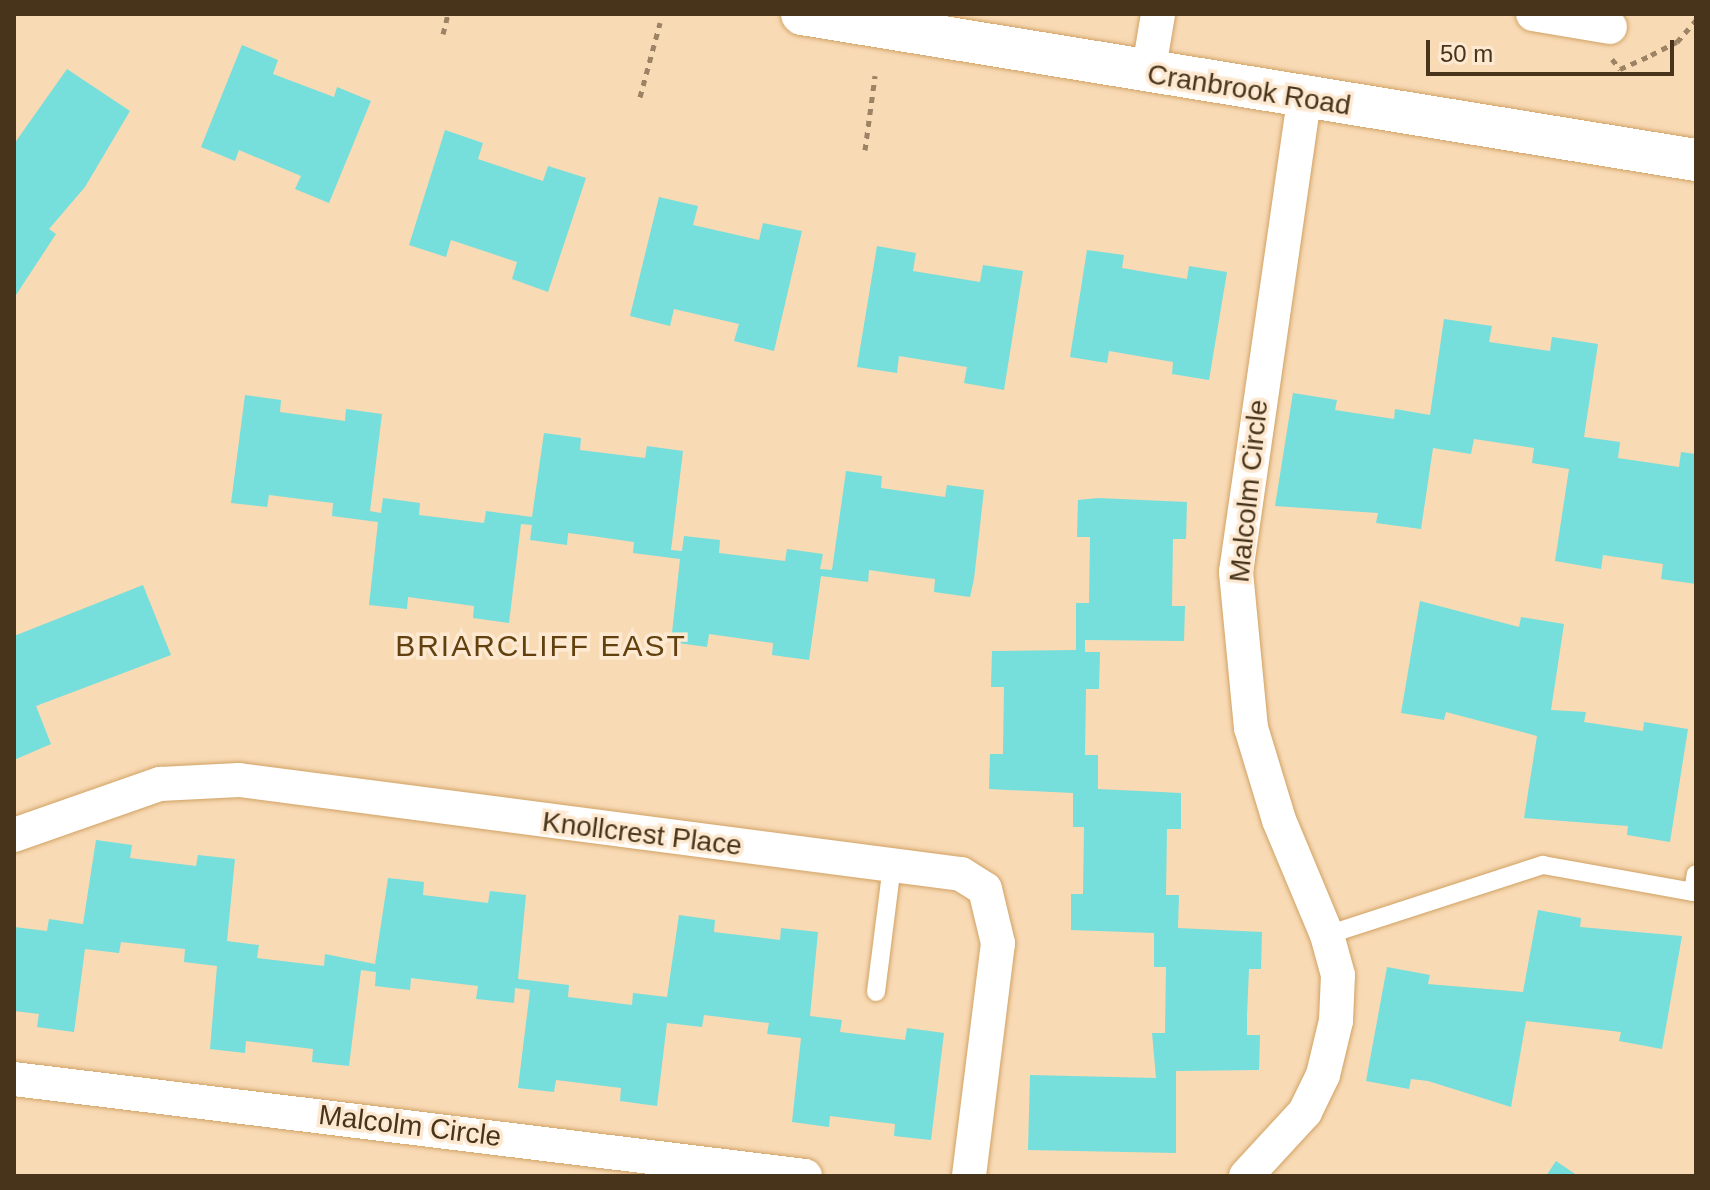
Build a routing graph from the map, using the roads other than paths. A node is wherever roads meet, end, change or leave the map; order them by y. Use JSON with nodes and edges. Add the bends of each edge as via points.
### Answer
{"nodes":[{"id":1,"x":802,"y":14,"type":"edge"},
{"id":2,"x":1158,"y":14,"type":"edge"},
{"id":3,"x":1533,"y":14,"type":"edge"},
{"id":4,"x":1610,"y":27,"type":"road end"},
{"id":5,"x":1148,"y":74,"type":"junction"},
{"id":6,"x":1304,"y":99,"type":"junction"},
{"id":7,"x":1696,"y":160,"type":"edge"},
{"id":8,"x":14,"y":835,"type":"edge"},
{"id":9,"x":892,"y":865,"type":"junction"},
{"id":10,"x":1696,"y":874,"type":"edge"},
{"id":11,"x":1327,"y":935,"type":"junction"},
{"id":12,"x":876,"y":992,"type":"dead end"},
{"id":13,"x":14,"y":1079,"type":"edge"},
{"id":14,"x":805,"y":1176,"type":"edge"},
{"id":15,"x":969,"y":1176,"type":"edge"},
{"id":16,"x":1246,"y":1176,"type":"edge"}],
"edges":[{"from":1,"to":5,"type":"street","name":"Cranbrook Road"},
{"from":2,"to":5,"type":"street"},
{"from":3,"to":4,"type":"street"},
{"from":5,"to":6,"type":"street","name":"Cranbrook Road"},
{"from":6,"to":7,"type":"street","name":"Cranbrook Road"},
{"from":6,"to":11,"type":"street","name":"Malcolm Circle","via":[[1236,572],[1251,728],[1279,820]]},
{"from":8,"to":9,"type":"street","name":"Knollcrest Place","via":[[160,784],[239,780]]},
{"from":9,"to":12,"type":"lane"},
{"from":9,"to":15,"type":"street","name":"Knollcrest Place","via":[[961,874],[985,889],[994,914],[992,1007]]},
{"from":10,"to":11,"type":"lane","via":[[1693,892],[1543,865]]},
{"from":11,"to":16,"type":"street","name":"Malcolm Circle","via":[[1338,975],[1323,1075],[1279,1148]]},
{"from":13,"to":14,"type":"street","name":"Malcolm Circle"}]}
